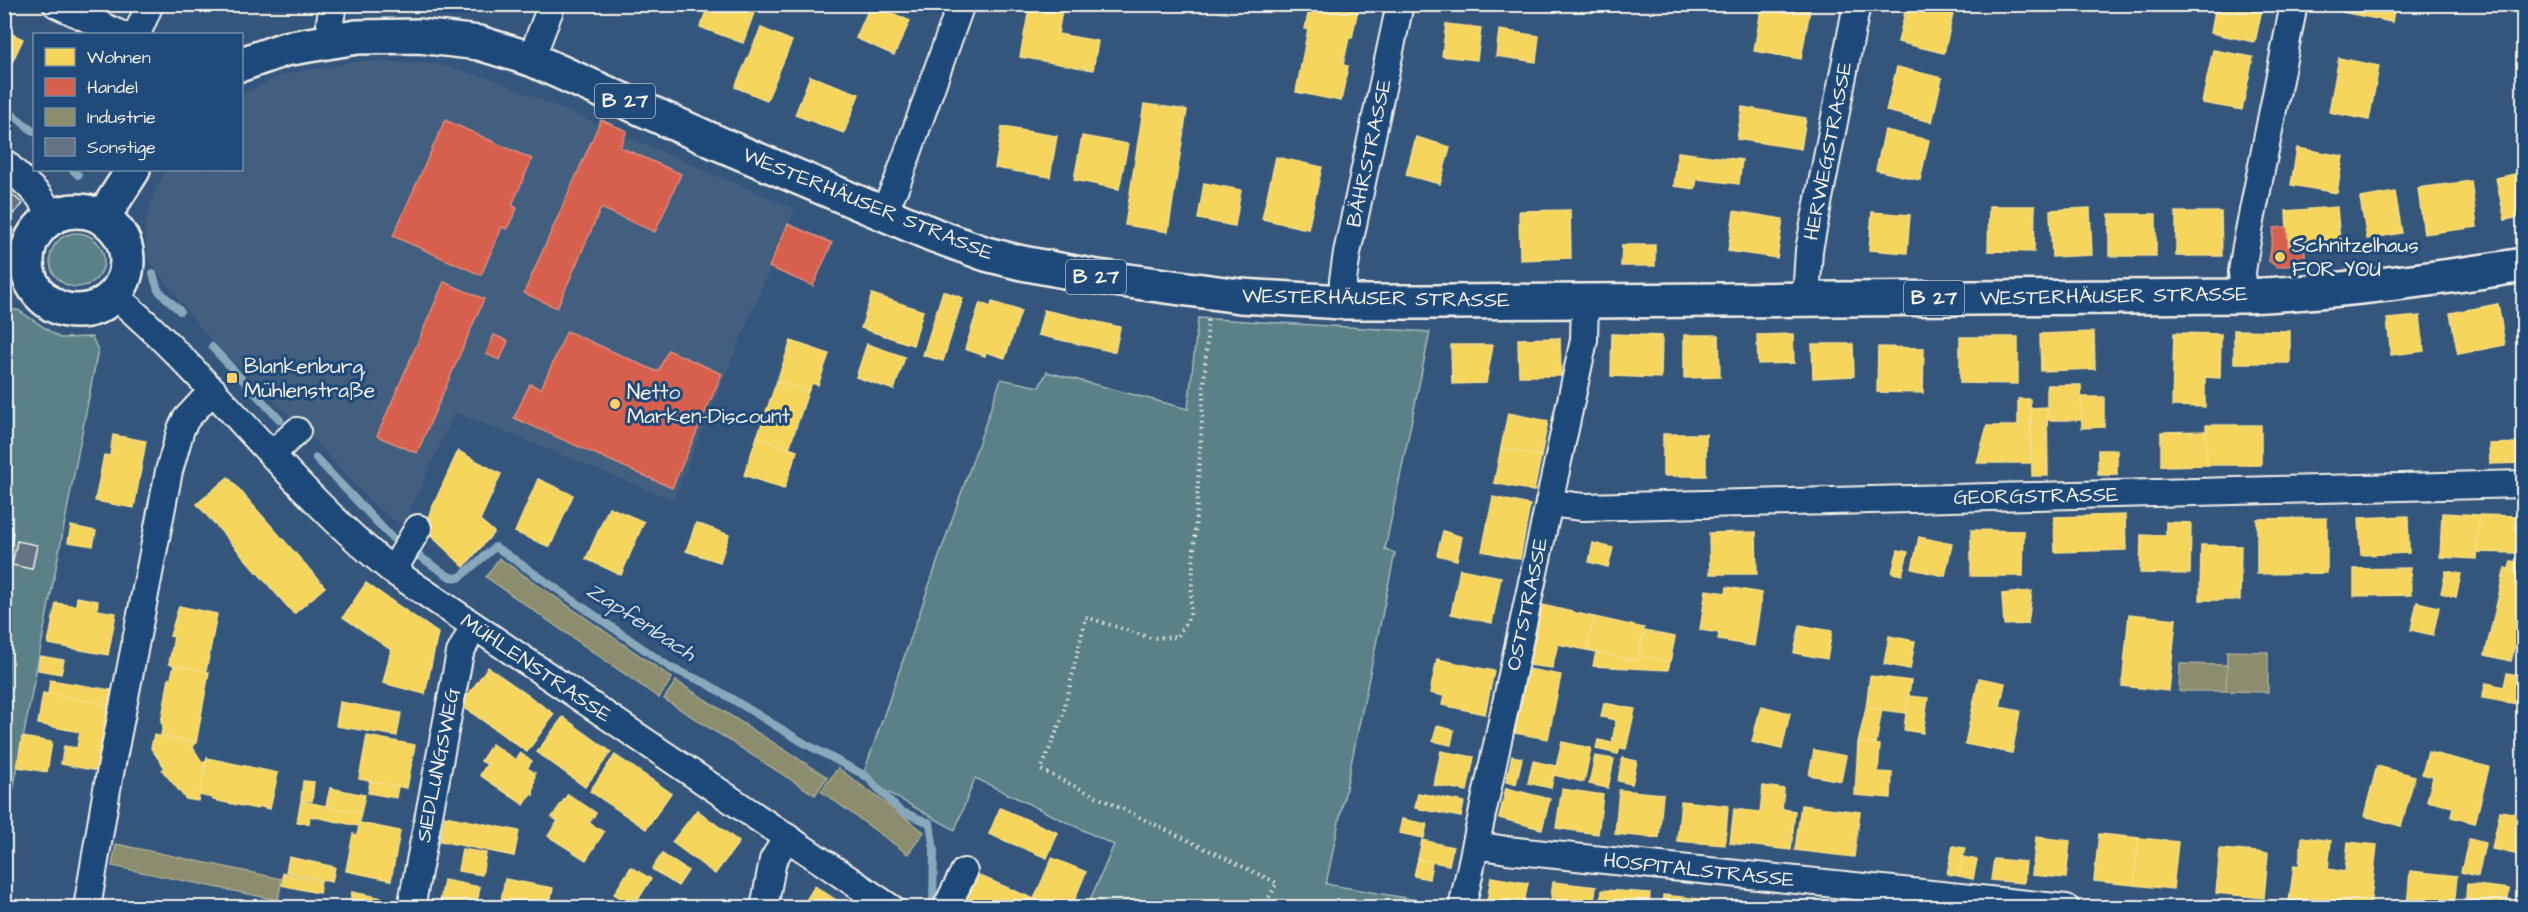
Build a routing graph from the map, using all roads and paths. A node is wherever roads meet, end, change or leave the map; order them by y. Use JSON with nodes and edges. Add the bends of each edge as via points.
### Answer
{"nodes":[{"id":1,"x":56,"y":4,"type":"edge"},
{"id":2,"x":150,"y":4,"type":"edge"},
{"id":3,"x":333,"y":4,"type":"edge"},
{"id":4,"x":552,"y":4,"type":"edge"},
{"id":5,"x":961,"y":4,"type":"edge"},
{"id":6,"x":1400,"y":4,"type":"edge"},
{"id":7,"x":1857,"y":4,"type":"edge"},
{"id":8,"x":2294,"y":4,"type":"edge"},
{"id":9,"x":118,"y":33,"type":"edge"},
{"id":10,"x":138,"y":33,"type":"edge"},
{"id":11,"x":334,"y":41,"type":"junction"},
{"id":12,"x":531,"y":59,"type":"junction"},
{"id":13,"x":243,"y":64,"type":"edge"},
{"id":14,"x":4,"y":162,"type":"edge"},
{"id":15,"x":132,"y":171,"type":"edge"},
{"id":16,"x":883,"y":213,"type":"junction"},
{"id":17,"x":52,"y":216,"type":"junction"},
{"id":18,"x":104,"y":217,"type":"junction"},
{"id":19,"x":2523,"y":265,"type":"edge"},
{"id":20,"x":16,"y":268,"type":"edge"},
{"id":21,"x":1210,"y":292,"type":"junction"},
{"id":22,"x":114,"y":295,"type":"junction"},
{"id":23,"x":2244,"y":296,"type":"junction"},
{"id":24,"x":1806,"y":299,"type":"junction"},
{"id":25,"x":1586,"y":300,"type":"junction"},
{"id":26,"x":1343,"y":302,"type":"junction"},
{"id":27,"x":213,"y":390,"type":"junction"},
{"id":28,"x":297,"y":431,"type":"dead end"},
{"id":29,"x":273,"y":453,"type":"junction"},
{"id":30,"x":2523,"y":483,"type":"edge"},
{"id":31,"x":1549,"y":503,"type":"junction"},
{"id":32,"x":474,"y":626,"type":"junction"},
{"id":33,"x":787,"y":837,"type":"junction"},
{"id":34,"x":1476,"y":845,"type":"junction"},
{"id":35,"x":964,"y":872,"type":"dead end"},
{"id":36,"x":89,"y":897,"type":"edge"},
{"id":37,"x":411,"y":908,"type":"edge"},
{"id":38,"x":764,"y":908,"type":"edge"},
{"id":39,"x":891,"y":908,"type":"edge"},
{"id":40,"x":946,"y":908,"type":"edge"},
{"id":41,"x":1263,"y":908,"type":"edge"},
{"id":42,"x":1462,"y":908,"type":"edge"},
{"id":43,"x":2066,"y":908,"type":"edge"}],
"edges":[{"from":1,"to":9,"type":"street"},
{"from":2,"to":10,"type":"street"},
{"from":3,"to":11,"type":"street","via":[[330,22]]},
{"from":4,"to":12,"type":"street"},
{"from":5,"to":16,"type":"street"},
{"from":6,"to":26,"type":"street","name":"BÄHRSTRASSE","via":[[1347,253]]},
{"from":7,"to":24,"type":"street","name":"HERWEGSTRASSE","via":[[1809,250]]},
{"from":8,"to":23,"type":"street","via":[[2246,246]]},
{"from":11,"to":12,"type":"main road","name":"WESTERHÄUSER STRASSE","number":"B 27","via":[[392,35],[437,37],[479,43]]},
{"from":11,"to":13,"type":"main road","name":"WESTERHÄUSER STRASSE","number":"B 27","via":[[285,49]]},
{"from":12,"to":16,"type":"main road","name":"WESTERHÄUSER STRASSE","number":"B 27"},
{"from":14,"to":17,"type":"street","via":[[38,195]]},
{"from":15,"to":18,"type":"main road"},
{"from":16,"to":21,"type":"main road","name":"WESTERHÄUSER STRASSE","number":"B 27","via":[[960,245],[1022,263]]},
{"from":17,"to":18,"type":"main road","via":[[78,210]]},
{"from":17,"to":20,"type":"main road","via":[[37,229]]},
{"from":18,"to":22,"type":"main road","via":[[119,233],[127,254],[125,276]]},
{"from":19,"to":23,"type":"main road","name":"WESTERHÄUSER STRASSE","number":"B 27","via":[[2381,286]]},
{"from":20,"to":22,"type":"main road","via":[[45,299],[61,309],[90,309]]},
{"from":21,"to":26,"type":"main road","name":"WESTERHÄUSER STRASSE","number":"B 27"},
{"from":21,"to":41,"type":"path","via":[[1190,616],[1177,637],[1151,638],[1086,617],[1062,718],[1041,770],[1277,883]]},
{"from":22,"to":27,"type":"street","name":"MÜHLENSTRASSE"},
{"from":23,"to":24,"type":"main road","name":"WESTERHÄUSER STRASSE","number":"B 27"},
{"from":24,"to":25,"type":"main road","name":"WESTERHÄUSER STRASSE","number":"B 27"},
{"from":25,"to":26,"type":"main road","name":"WESTERHÄUSER STRASSE","number":"B 27"},
{"from":25,"to":31,"type":"street","name":"OSTSTRASSE","via":[[1584,340]]},
{"from":27,"to":29,"type":"street","name":"MÜHLENSTRASSE"},
{"from":27,"to":36,"type":"street","via":[[186,419],[169,471]]},
{"from":28,"to":29,"type":"street"},
{"from":29,"to":32,"type":"street","name":"MÜHLENSTRASSE","via":[[327,512],[406,548]]},
{"from":30,"to":31,"type":"street","name":"GEORGSTRASSE","via":[[1582,507]]},
{"from":31,"to":34,"type":"street","name":"OSTSTRASSE"},
{"from":32,"to":33,"type":"street","name":"MÜHLENSTRASSE"},
{"from":32,"to":37,"type":"street","name":"SIEDLUNGSWEG","via":[[460,653]]},
{"from":33,"to":38,"type":"street","via":[[773,860]]},
{"from":33,"to":39,"type":"street","name":"MÜHLENSTRASSE"},
{"from":34,"to":42,"type":"street","name":"OSTSTRASSE"},
{"from":34,"to":43,"type":"street","name":"HOSPITALSTRASSE"},
{"from":35,"to":40,"type":"street"}]}
